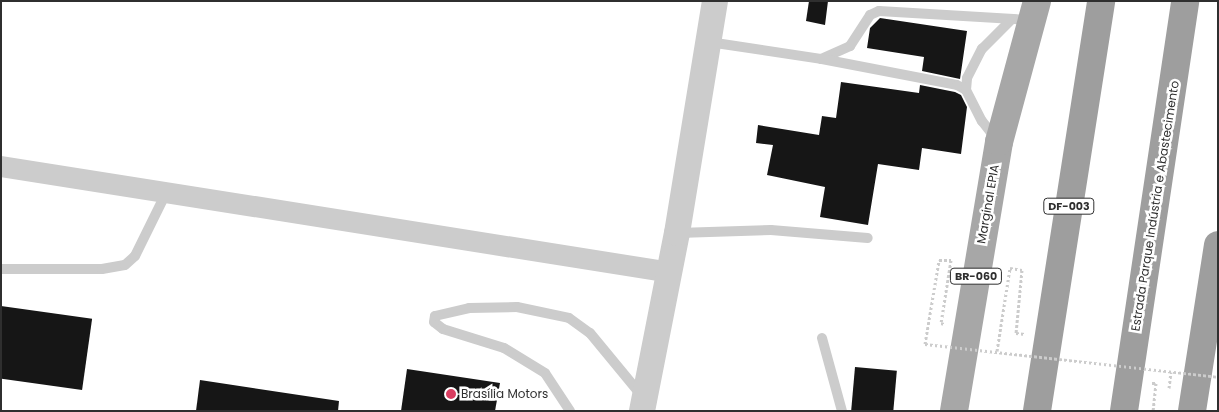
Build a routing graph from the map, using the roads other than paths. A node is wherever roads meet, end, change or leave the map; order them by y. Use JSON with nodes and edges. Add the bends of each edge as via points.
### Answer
{"nodes":[{"id":1,"x":715,"y":1,"type":"edge"},
{"id":2,"x":1101,"y":1,"type":"edge"},
{"id":3,"x":1185,"y":1,"type":"edge"},
{"id":4,"x":1027,"y":14,"type":"edge"},
{"id":5,"x":709,"y":42,"type":"junction"},
{"id":6,"x":821,"y":59,"type":"junction"},
{"id":7,"x":966,"y":90,"type":"junction"},
{"id":8,"x":999,"y":142,"type":"junction"},
{"id":9,"x":1,"y":166,"type":"edge"},
{"id":10,"x":166,"y":193,"type":"junction"},
{"id":11,"x":677,"y":233,"type":"junction"},
{"id":12,"x":868,"y":238,"type":"dead end"},
{"id":13,"x":1218,"y":245,"type":"edge"},
{"id":14,"x":1,"y":268,"type":"edge"},
{"id":15,"x":670,"y":272,"type":"junction"},
{"id":16,"x":822,"y":338,"type":"dead end"},
{"id":17,"x":642,"y":404,"type":"edge"},
{"id":18,"x":570,"y":411,"type":"edge"},
{"id":19,"x":842,"y":411,"type":"edge"},
{"id":20,"x":954,"y":411,"type":"edge"},
{"id":21,"x":1037,"y":411,"type":"edge"},
{"id":22,"x":1124,"y":411,"type":"edge"},
{"id":23,"x":1192,"y":411,"type":"edge"}],
"edges":[{"from":1,"to":5,"type":"street"},
{"from":2,"to":21,"type":"highway","number":"DF-003"},
{"from":3,"to":22,"type":"highway","name":"Estrada Parque Indústria e Abastecimento"},
{"from":4,"to":6,"type":"lane","via":[[879,11],[870,15],[850,46]]},
{"from":4,"to":7,"type":"lane","via":[[982,49],[967,78]]},
{"from":4,"to":8,"type":"main road","name":"Marginal EPIA","number":"BR-060"},
{"from":5,"to":6,"type":"lane"},
{"from":5,"to":11,"type":"street"},
{"from":6,"to":7,"type":"lane","via":[[957,85]]},
{"from":7,"to":8,"type":"lane","via":[[982,121]]},
{"from":8,"to":20,"type":"main road","name":"Marginal EPIA","number":"BR-060"},
{"from":9,"to":10,"type":"street"},
{"from":10,"to":14,"type":"lane","via":[[135,256],[125,265],[102,269]]},
{"from":10,"to":15,"type":"street"},
{"from":11,"to":12,"type":"lane","via":[[771,230]]},
{"from":11,"to":15,"type":"street"},
{"from":13,"to":23,"type":"highway"},
{"from":15,"to":17,"type":"street"},
{"from":16,"to":19,"type":"lane"},
{"from":17,"to":18,"type":"lane","via":[[590,332],[569,318],[517,307],[469,308],[435,316],[434,322],[442,329],[504,348],[546,373]]}]}
